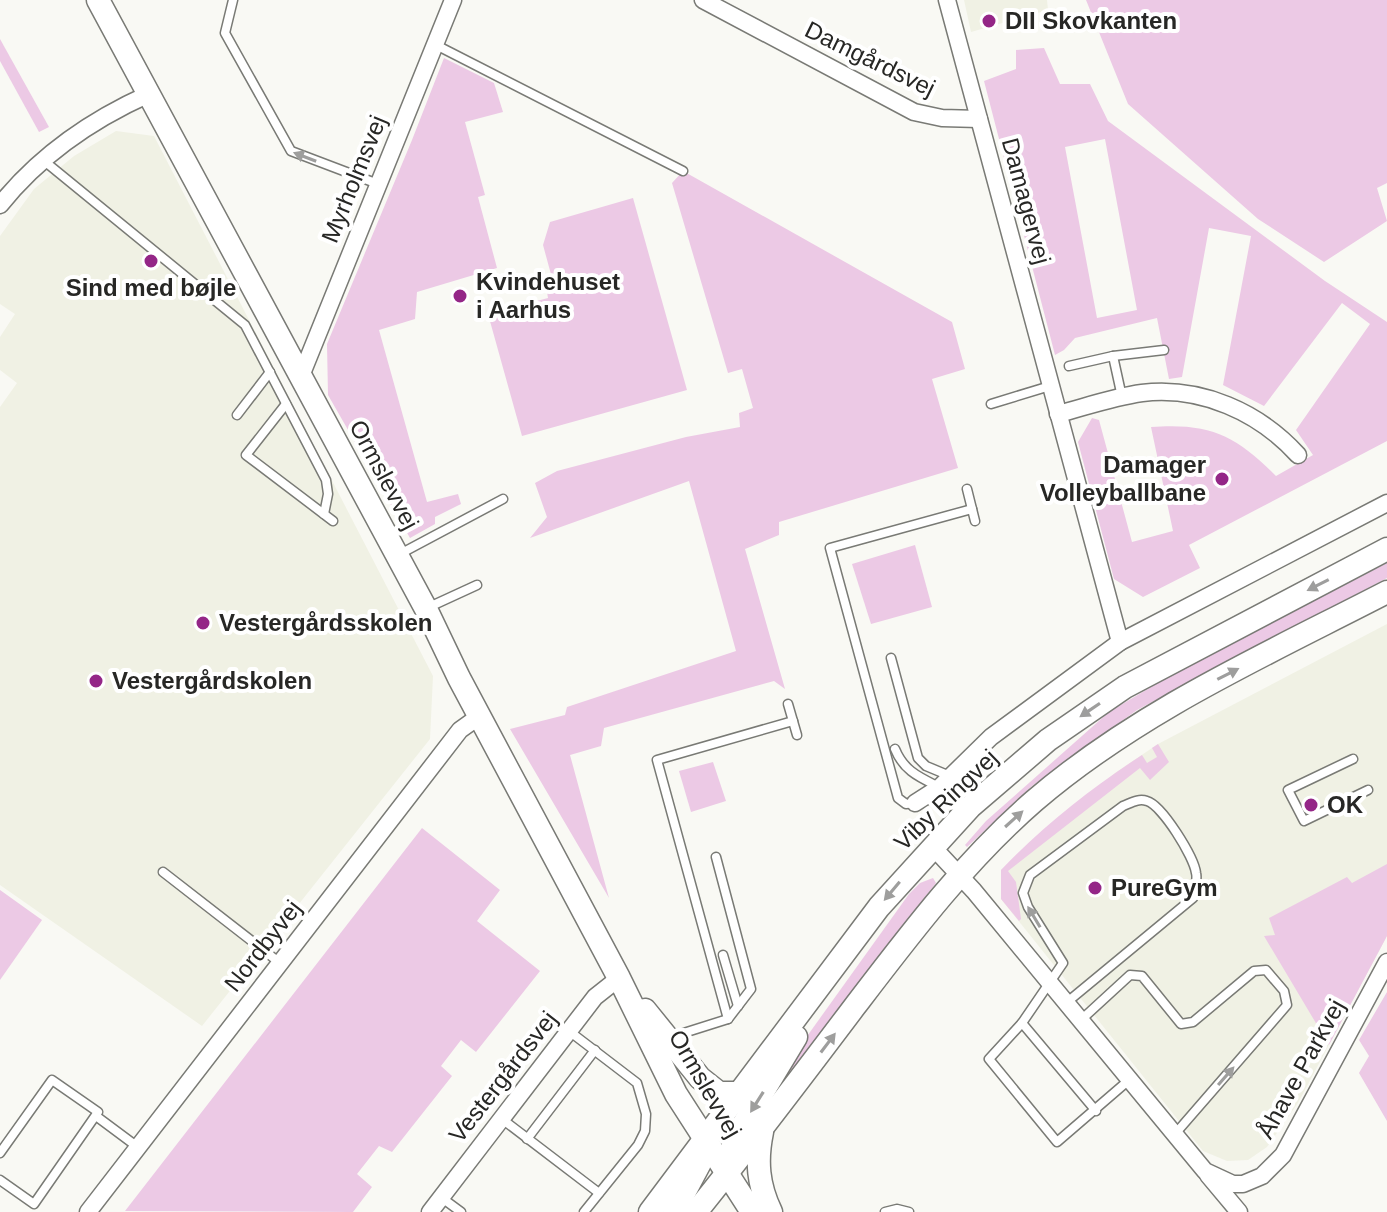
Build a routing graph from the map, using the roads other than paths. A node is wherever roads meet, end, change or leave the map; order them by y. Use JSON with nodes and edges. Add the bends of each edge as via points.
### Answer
{"nodes":[{"id":1,"x":98,"y":0,"type":"edge"},
{"id":2,"x":233,"y":0,"type":"edge"},
{"id":3,"x":453,"y":0,"type":"edge"},
{"id":4,"x":703,"y":0,"type":"edge"},
{"id":5,"x":947,"y":0,"type":"edge"},
{"id":6,"x":435,"y":44,"type":"junction"},
{"id":7,"x":149,"y":94,"type":"junction"},
{"id":8,"x":979,"y":119,"type":"junction"},
{"id":9,"x":42,"y":159,"type":"junction"},
{"id":10,"x":683,"y":171,"type":"dead end"},
{"id":11,"x":378,"y":184,"type":"junction"},
{"id":12,"x":0,"y":205,"type":"edge"},
{"id":13,"x":1164,"y":350,"type":"dead end"},
{"id":14,"x":1113,"y":356,"type":"junction"},
{"id":15,"x":1069,"y":366,"type":"dead end"},
{"id":16,"x":270,"y":372,"type":"junction"},
{"id":17,"x":301,"y":376,"type":"junction"},
{"id":18,"x":1050,"y":386,"type":"junction"},
{"id":19,"x":1122,"y":397,"type":"junction"},
{"id":20,"x":286,"y":404,"type":"junction"},
{"id":21,"x":991,"y":404,"type":"dead end"},
{"id":22,"x":1058,"y":414,"type":"junction"},
{"id":23,"x":237,"y":415,"type":"dead end"},
{"id":24,"x":1298,"y":455,"type":"dead end"},
{"id":25,"x":967,"y":489,"type":"dead end"},
{"id":26,"x":503,"y":499,"type":"dead end"},
{"id":27,"x":1387,"y":503,"type":"edge"},
{"id":28,"x":972,"y":509,"type":"junction"},
{"id":29,"x":324,"y":514,"type":"junction"},
{"id":30,"x":333,"y":521,"type":"dead end"},
{"id":31,"x":975,"y":521,"type":"dead end"},
{"id":32,"x":1387,"y":549,"type":"edge"},
{"id":33,"x":397,"y":555,"type":"junction"},
{"id":34,"x":477,"y":585,"type":"dead end"},
{"id":35,"x":1387,"y":592,"type":"edge"},
{"id":36,"x":426,"y":609,"type":"junction"},
{"id":37,"x":1120,"y":642,"type":"junction"},
{"id":38,"x":891,"y":658,"type":"dead end"},
{"id":39,"x":788,"y":704,"type":"dead end"},
{"id":40,"x":481,"y":715,"type":"junction"},
{"id":41,"x":793,"y":721,"type":"junction"},
{"id":42,"x":797,"y":735,"type":"dead end"},
{"id":43,"x":895,"y":749,"type":"dead end"},
{"id":44,"x":1353,"y":759,"type":"dead end"},
{"id":45,"x":945,"y":782,"type":"junction"},
{"id":46,"x":1368,"y":790,"type":"dead end"},
{"id":47,"x":915,"y":803,"type":"joint"},
{"id":48,"x":932,"y":846,"type":"junction"},
{"id":49,"x":716,"y":857,"type":"dead end"},
{"id":50,"x":163,"y":872,"type":"dead end"},
{"id":51,"x":959,"y":875,"type":"junction"},
{"id":52,"x":854,"y":939,"type":"junction"},
{"id":53,"x":723,"y":955,"type":"dead end"},
{"id":54,"x":1387,"y":962,"type":"edge"},
{"id":55,"x":281,"y":963,"type":"junction"},
{"id":56,"x":619,"y":978,"type":"junction"},
{"id":57,"x":1050,"y":983,"type":"junction"},
{"id":58,"x":1066,"y":1004,"type":"junction"},
{"id":59,"x":738,"y":1006,"type":"junction"},
{"id":60,"x":728,"y":1019,"type":"junction"},
{"id":61,"x":1080,"y":1021,"type":"junction"},
{"id":62,"x":1022,"y":1023,"type":"junction"},
{"id":63,"x":569,"y":1031,"type":"junction"},
{"id":64,"x":660,"y":1041,"type":"junction"},
{"id":65,"x":595,"y":1050,"type":"junction"},
{"id":66,"x":700,"y":1078,"type":"junction"},
{"id":67,"x":1129,"y":1080,"type":"junction"},
{"id":68,"x":738,"y":1093,"type":"junction"},
{"id":69,"x":1096,"y":1111,"type":"junction"},
{"id":70,"x":96,"y":1116,"type":"junction"},
{"id":71,"x":501,"y":1118,"type":"junction"},
{"id":72,"x":764,"y":1127,"type":"junction"},
{"id":73,"x":1174,"y":1135,"type":"junction"},
{"id":74,"x":708,"y":1137,"type":"junction"},
{"id":75,"x":527,"y":1139,"type":"junction"},
{"id":76,"x":139,"y":1148,"type":"junction"},
{"id":77,"x":0,"y":1153,"type":"edge"},
{"id":78,"x":1205,"y":1171,"type":"junction"},
{"id":79,"x":727,"y":1173,"type":"junction"},
{"id":80,"x":0,"y":1180,"type":"edge"},
{"id":81,"x":599,"y":1193,"type":"junction"},
{"id":82,"x":441,"y":1197,"type":"junction"},
{"id":83,"x":88,"y":1212,"type":"edge"},
{"id":84,"x":430,"y":1212,"type":"edge"},
{"id":85,"x":461,"y":1212,"type":"edge"},
{"id":86,"x":584,"y":1212,"type":"edge"},
{"id":87,"x":650,"y":1212,"type":"edge"},
{"id":88,"x":674,"y":1212,"type":"edge"},
{"id":89,"x":696,"y":1212,"type":"edge"},
{"id":90,"x":752,"y":1212,"type":"edge"},
{"id":91,"x":771,"y":1212,"type":"edge"},
{"id":92,"x":885,"y":1212,"type":"edge"},
{"id":93,"x":909,"y":1212,"type":"edge"},
{"id":94,"x":1239,"y":1212,"type":"edge"}],
"edges":[{"from":1,"to":7,"type":"main road","name":"Ormslevvej"},
{"from":11,"to":2,"type":"lane","one_way":true,"via":[[291,151],[225,33]]},
{"from":3,"to":6,"type":"street","name":"Myrholmsvej"},
{"from":4,"to":8,"type":"street","name":"Damgårdsvej","via":[[914,112]]},
{"from":5,"to":8,"type":"street","name":"Damagervej"},
{"from":6,"to":10,"type":"lane"},
{"from":6,"to":11,"type":"street","name":"Myrholmsvej"},
{"from":7,"to":9,"type":"street","via":[[85,127]]},
{"from":7,"to":17,"type":"main road","name":"Ormslevvej"},
{"from":8,"to":18,"type":"street","name":"Damagervej"},
{"from":9,"to":12,"type":"street"},
{"from":9,"to":16,"type":"lane","via":[[245,325]]},
{"from":11,"to":17,"type":"street","name":"Myrholmsvej"},
{"from":13,"to":14,"type":"lane"},
{"from":14,"to":15,"type":"lane"},
{"from":14,"to":19,"type":"lane"},
{"from":16,"to":20,"type":"lane"},
{"from":16,"to":23,"type":"lane"},
{"from":17,"to":33,"type":"main road","name":"Ormslevvej"},
{"from":18,"to":21,"type":"lane"},
{"from":18,"to":22,"type":"street","name":"Damagervej"},
{"from":19,"to":22,"type":"street"},
{"from":19,"to":24,"type":"street","via":[[1171,392],[1227,404],[1262,423]]},
{"from":20,"to":29,"type":"lane","via":[[326,480]]},
{"from":20,"to":29,"type":"lane","via":[[246,455]]},
{"from":22,"to":37,"type":"street","name":"Damagervej"},
{"from":25,"to":28,"type":"lane"},
{"from":26,"to":33,"type":"lane"},
{"from":27,"to":37,"type":"street"},
{"from":28,"to":31,"type":"lane"},
{"from":28,"to":47,"type":"lane","via":[[830,548],[898,798]]},
{"from":29,"to":30,"type":"lane"},
{"from":32,"to":48,"type":"main road","name":"Viby Ringvej","one_way":true,"via":[[1125,687],[1038,748]]},
{"from":33,"to":36,"type":"main road","name":"Ormslevvej"},
{"from":34,"to":36,"type":"lane"},
{"from":51,"to":35,"type":"main road","one_way":true,"via":[[1033,802],[1118,738],[1187,695]]},
{"from":36,"to":40,"type":"main road","name":"Ormslevvej"},
{"from":37,"to":45,"type":"street","via":[[991,737]]},
{"from":38,"to":45,"type":"lane","via":[[918,758]]},
{"from":39,"to":41,"type":"lane"},
{"from":40,"to":55,"type":"street","name":"Nordbyvej","via":[[460,730]]},
{"from":40,"to":56,"type":"main road","name":"Ormslevvej"},
{"from":41,"to":42,"type":"lane"},
{"from":41,"to":60,"type":"lane","via":[[657,760]]},
{"from":43,"to":45,"type":"lane","via":[[911,773]]},
{"from":44,"to":46,"type":"lane","via":[[1288,790],[1304,821]]},
{"from":45,"to":47,"type":"street"},
{"from":48,"to":51,"type":"street"},
{"from":48,"to":52,"type":"main road","name":"Viby Ringvej","one_way":true},
{"from":49,"to":59,"type":"lane","via":[[751,989]]},
{"from":50,"to":55,"type":"lane"},
{"from":51,"to":57,"type":"street"},
{"from":72,"to":51,"type":"main road","one_way":true},
{"from":52,"to":68,"type":"main road","name":"Viby Ringvej"},
{"from":52,"to":79,"type":"main road","one_way":true,"via":[[737,1135]]},
{"from":53,"to":59,"type":"lane"},
{"from":54,"to":78,"type":"street","name":"Åhave Parkvej","via":[[1283,1155],[1262,1176],[1243,1184]]},
{"from":55,"to":76,"type":"street","name":"Nordbyvej"},
{"from":56,"to":63,"type":"street","name":"Vestergårdsvej","via":[[595,997]]},
{"from":56,"to":64,"type":"main road","name":"Ormslevvej"},
{"from":57,"to":58,"type":"street"},
{"from":57,"to":58,"type":"lane","one_way":true,"via":[[1063,963],[1028,907],[1023,893],[1030,875],[1123,806],[1148,801],[1160,809],[1189,854],[1197,874],[1193,898]]},
{"from":57,"to":62,"type":"lane"},
{"from":58,"to":61,"type":"street"},
{"from":59,"to":60,"type":"lane"},
{"from":60,"to":64,"type":"lane"},
{"from":61,"to":67,"type":"street"},
{"from":73,"to":61,"type":"lane","one_way":true,"via":[[1287,1005],[1284,991],[1266,970],[1254,971],[1193,1022],[1181,1024],[1142,976],[1130,975]]},
{"from":62,"to":69,"type":"lane"},
{"from":62,"to":69,"type":"lane","via":[[989,1059],[1057,1142]]},
{"from":63,"to":65,"type":"lane"},
{"from":63,"to":71,"type":"street","name":"Vestergårdsvej"},
{"from":64,"to":66,"type":"main road","name":"Ormslevvej"},
{"from":64,"to":74,"type":"main road","name":"Ormslevvej","via":[[676,1094]]},
{"from":65,"to":75,"type":"lane"},
{"from":65,"to":81,"type":"lane","via":[[637,1083],[646,1114],[638,1145]]},
{"from":66,"to":68,"type":"main road","name":"Ormslevvej","via":[[719,1093]]},
{"from":66,"to":74,"type":"main road","via":[[708,1095]]},
{"from":67,"to":69,"type":"lane"},
{"from":67,"to":73,"type":"street"},
{"from":68,"to":74,"type":"main road","name":"Viby Ringvej"},
{"from":70,"to":76,"type":"lane"},
{"from":70,"to":77,"type":"lane","via":[[98,1112],[52,1080]]},
{"from":70,"to":80,"type":"lane","via":[[34,1204]]},
{"from":71,"to":75,"type":"lane"},
{"from":71,"to":82,"type":"street","name":"Vestergårdsvej"},
{"from":72,"to":79,"type":"main road"},
{"from":72,"to":91,"type":"main road","name":"Ormslevvej","via":[[757,1155],[761,1191]]},
{"from":73,"to":78,"type":"street"},
{"from":74,"to":79,"type":"main road","name":"Ormslevvej"},
{"from":74,"to":87,"type":"main road","name":"Viby Ringvej"},
{"from":74,"to":88,"type":"main road"},
{"from":75,"to":81,"type":"lane"},
{"from":76,"to":83,"type":"street","name":"Nordbyvej"},
{"from":78,"to":94,"type":"street"},
{"from":79,"to":89,"type":"main road"},
{"from":79,"to":90,"type":"main road","name":"Ormslevvej"},
{"from":81,"to":86,"type":"lane"},
{"from":82,"to":84,"type":"street","name":"Vestergårdsvej"},
{"from":82,"to":85,"type":"lane"},
{"from":92,"to":93,"type":"lane"}]}
